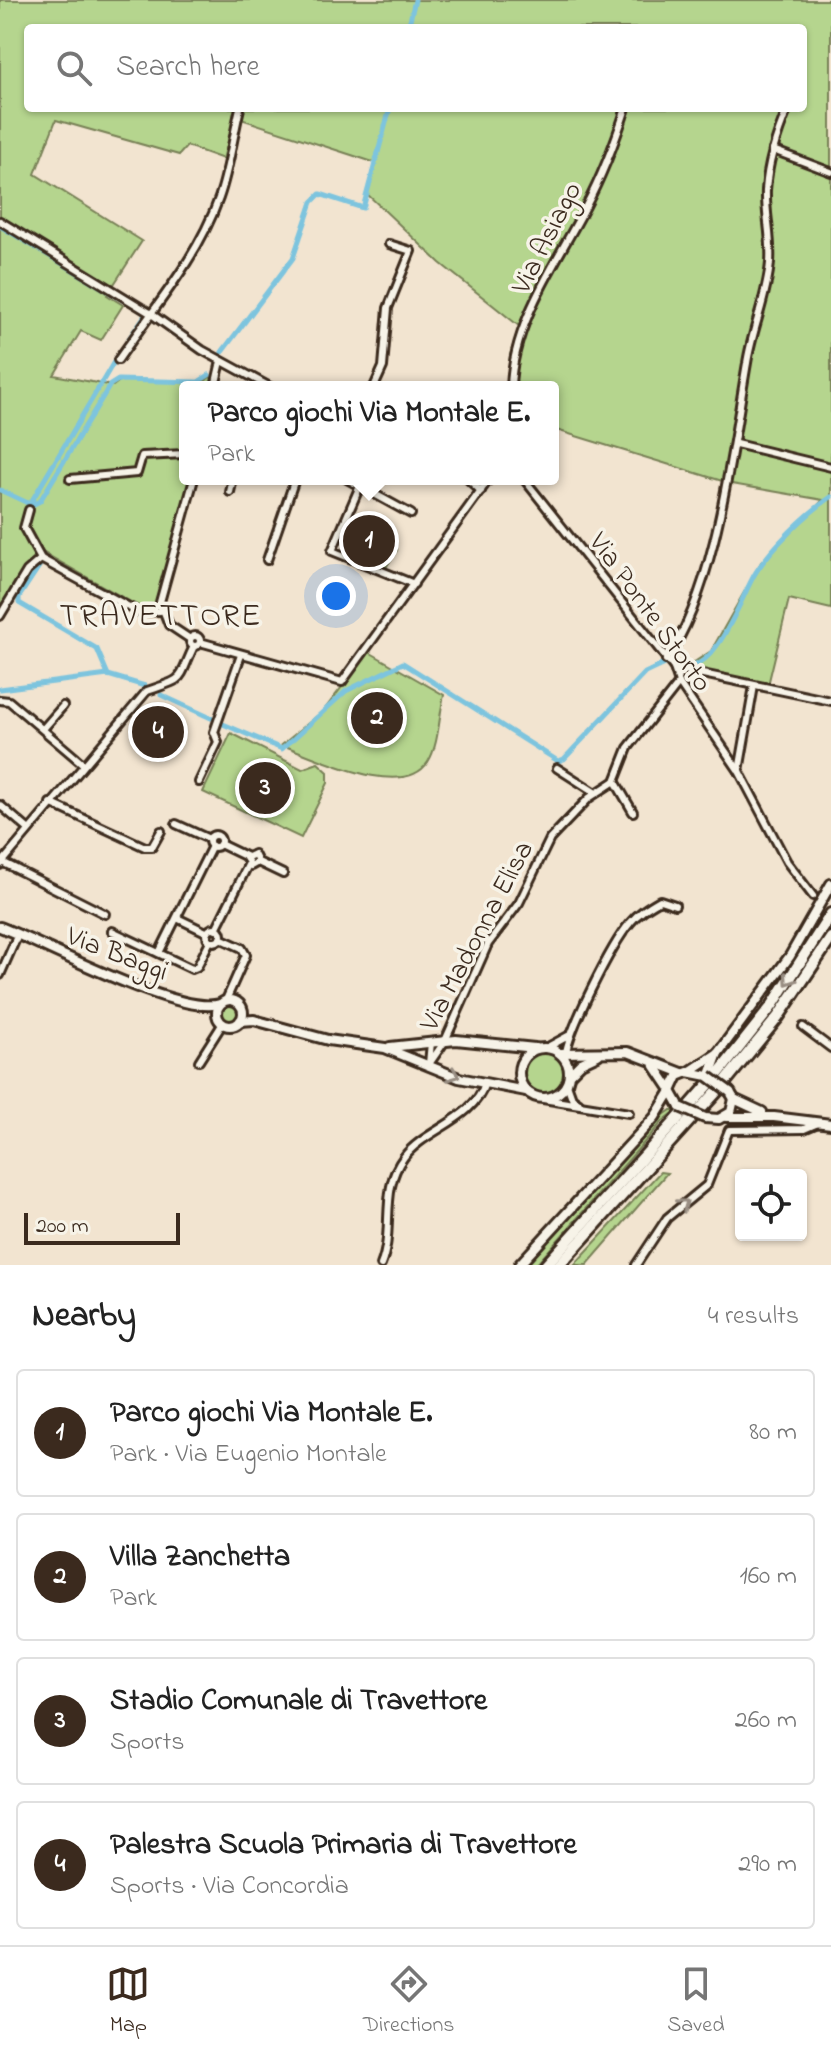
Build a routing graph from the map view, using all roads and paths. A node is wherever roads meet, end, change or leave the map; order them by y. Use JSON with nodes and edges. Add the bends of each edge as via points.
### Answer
{"nodes":[{"id":1,"x":239,"y":112,"type":"edge"},
{"id":2,"x":625,"y":112,"type":"edge"},
{"id":3,"x":787,"y":112,"type":"edge"},
{"id":4,"x":773,"y":150,"type":"junction"},
{"id":5,"x":831,"y":172,"type":"edge"},
{"id":6,"x":0,"y":221,"type":"edge"},
{"id":7,"x":389,"y":244,"type":"dead end"},
{"id":8,"x":150,"y":313,"type":"junction"},
{"id":9,"x":118,"y":360,"type":"dead end"},
{"id":10,"x":221,"y":361,"type":"junction"},
{"id":11,"x":216,"y":381,"type":"edge"},
{"id":12,"x":259,"y":381,"type":"edge"},
{"id":13,"x":377,"y":381,"type":"edge"},
{"id":14,"x":512,"y":381,"type":"edge"},
{"id":15,"x":736,"y":444,"type":"junction"},
{"id":16,"x":179,"y":454,"type":"edge"},
{"id":17,"x":831,"y":467,"type":"edge"},
{"id":18,"x":70,"y":479,"type":"dead end"},
{"id":19,"x":192,"y":485,"type":"edge"},
{"id":20,"x":232,"y":485,"type":"edge"},
{"id":21,"x":293,"y":485,"type":"edge"},
{"id":22,"x":360,"y":485,"type":"edge"},
{"id":23,"x":366,"y":485,"type":"edge"},
{"id":24,"x":475,"y":485,"type":"edge"},
{"id":25,"x":485,"y":485,"type":"edge"},
{"id":26,"x":529,"y":485,"type":"edge"},
{"id":27,"x":481,"y":491,"type":"junction"},
{"id":28,"x":230,"y":492,"type":"dead end"},
{"id":29,"x":29,"y":510,"type":"dead end"},
{"id":30,"x":411,"y":514,"type":"dead end"},
{"id":31,"x":41,"y":559,"type":"junction"},
{"id":32,"x":267,"y":560,"type":"dead end"},
{"id":33,"x":414,"y":584,"type":"junction"},
{"id":34,"x":160,"y":611,"type":"junction"},
{"id":35,"x":0,"y":616,"type":"edge"},
{"id":36,"x":194,"y":642,"type":"junction"},
{"id":37,"x":241,"y":655,"type":"junction"},
{"id":38,"x":666,"y":660,"type":"junction"},
{"id":39,"x":674,"y":668,"type":"junction"},
{"id":40,"x":679,"y":683,"type":"junction"},
{"id":41,"x":754,"y":686,"type":"junction"},
{"id":42,"x":0,"y":700,"type":"edge"},
{"id":43,"x":831,"y":701,"type":"edge"},
{"id":44,"x":63,"y":706,"type":"dead end"},
{"id":45,"x":43,"y":729,"type":"junction"},
{"id":46,"x":83,"y":764,"type":"junction"},
{"id":47,"x":557,"y":768,"type":"dead end"},
{"id":48,"x":739,"y":771,"type":"junction"},
{"id":49,"x":615,"y":781,"type":"junction"},
{"id":50,"x":199,"y":782,"type":"dead end"},
{"id":51,"x":596,"y":793,"type":"junction"},
{"id":52,"x":50,"y":803,"type":"junction"},
{"id":53,"x":0,"y":805,"type":"edge"},
{"id":54,"x":633,"y":812,"type":"dead end"},
{"id":55,"x":176,"y":824,"type":"dead end"},
{"id":56,"x":28,"y":829,"type":"junction"},
{"id":57,"x":161,"y":831,"type":"dead end"},
{"id":58,"x":213,"y":843,"type":"junction"},
{"id":59,"x":248,"y":861,"type":"junction"},
{"id":60,"x":1,"y":863,"type":"edge"},
{"id":61,"x":283,"y":874,"type":"dead end"},
{"id":62,"x":831,"y":884,"type":"edge"},
{"id":63,"x":813,"y":896,"type":"dead end"},
{"id":64,"x":675,"y":905,"type":"dead end"},
{"id":65,"x":105,"y":914,"type":"dead end"},
{"id":66,"x":831,"y":914,"type":"edge"},
{"id":67,"x":177,"y":918,"type":"junction"},
{"id":68,"x":0,"y":927,"type":"edge"},
{"id":69,"x":216,"y":929,"type":"junction"},
{"id":70,"x":112,"y":931,"type":"dead end"},
{"id":71,"x":208,"y":933,"type":"junction"},
{"id":72,"x":18,"y":934,"type":"junction"},
{"id":73,"x":220,"y":938,"type":"junction"},
{"id":74,"x":831,"y":938,"type":"edge"},
{"id":75,"x":210,"y":941,"type":"junction"},
{"id":76,"x":159,"y":953,"type":"junction"},
{"id":77,"x":0,"y":975,"type":"edge"},
{"id":78,"x":228,"y":1002,"type":"junction"},
{"id":79,"x":204,"y":1005,"type":"junction"},
{"id":80,"x":217,"y":1015,"type":"junction"},
{"id":81,"x":241,"y":1016,"type":"junction"},
{"id":82,"x":223,"y":1023,"type":"junction"},
{"id":83,"x":803,"y":1027,"type":"dead end"},
{"id":84,"x":572,"y":1033,"type":"junction"},
{"id":85,"x":445,"y":1041,"type":"junction"},
{"id":86,"x":431,"y":1042,"type":"junction"},
{"id":87,"x":568,"y":1043,"type":"junction"},
{"id":88,"x":385,"y":1048,"type":"junction"},
{"id":89,"x":542,"y":1048,"type":"junction"},
{"id":90,"x":831,"y":1048,"type":"edge"},
{"id":91,"x":610,"y":1051,"type":"junction"},
{"id":92,"x":578,"y":1053,"type":"junction"},
{"id":93,"x":718,"y":1053,"type":"junction"},
{"id":94,"x":563,"y":1055,"type":"junction"},
{"id":95,"x":199,"y":1061,"type":"dead end"},
{"id":96,"x":652,"y":1062,"type":"junction"},
{"id":97,"x":429,"y":1064,"type":"junction"},
{"id":98,"x":685,"y":1073,"type":"junction"},
{"id":99,"x":568,"y":1080,"type":"junction"},
{"id":100,"x":485,"y":1083,"type":"junction"},
{"id":101,"x":719,"y":1083,"type":"junction"},
{"id":102,"x":671,"y":1090,"type":"junction"},
{"id":103,"x":526,"y":1091,"type":"junction"},
{"id":104,"x":543,"y":1099,"type":"junction"},
{"id":105,"x":582,"y":1105,"type":"junction"},
{"id":106,"x":688,"y":1112,"type":"junction"},
{"id":107,"x":629,"y":1113,"type":"dead end"},
{"id":108,"x":655,"y":1117,"type":"junction"},
{"id":109,"x":726,"y":1117,"type":"junction"},
{"id":110,"x":774,"y":1117,"type":"junction"},
{"id":111,"x":818,"y":1123,"type":"junction"},
{"id":112,"x":831,"y":1124,"type":"edge"},
{"id":113,"x":381,"y":1265,"type":"edge"},
{"id":114,"x":519,"y":1265,"type":"edge"},
{"id":115,"x":546,"y":1265,"type":"edge"},
{"id":116,"x":559,"y":1265,"type":"edge"},
{"id":117,"x":636,"y":1265,"type":"edge"}],
"edges":[{"from":1,"to":8,"type":"street","via":[[209,222]]},
{"from":2,"to":14,"type":"street","name":"Via Asiago","via":[[612,151],[514,351]]},
{"from":3,"to":4,"type":"street"},
{"from":4,"to":5,"type":"street"},
{"from":4,"to":15,"type":"street","via":[[766,190],[770,263],[747,362]]},
{"from":6,"to":8,"type":"street"},
{"from":7,"to":13,"type":"street","via":[[411,251],[388,308],[383,367]]},
{"from":8,"to":9,"type":"street"},
{"from":8,"to":10,"type":"street"},
{"from":10,"to":11,"type":"street"},
{"from":10,"to":12,"type":"street"},
{"from":15,"to":17,"type":"street"},
{"from":15,"to":38,"type":"street","via":[[692,608],[680,641]]},
{"from":16,"to":18,"type":"street","via":[[142,456],[137,473]]},
{"from":19,"to":34,"type":"street"},
{"from":20,"to":28,"type":"street"},
{"from":21,"to":32,"type":"street"},
{"from":22,"to":33,"type":"street","via":[[332,551]]},
{"from":23,"to":30,"type":"street"},
{"from":24,"to":27,"type":"street"},
{"from":25,"to":27,"type":"street"},
{"from":26,"to":38,"type":"street","name":"Via Ponte Storto"},
{"from":27,"to":33,"type":"street"},
{"from":29,"to":31,"type":"street","via":[[24,528]]},
{"from":31,"to":34,"type":"street","via":[[138,612]]},
{"from":31,"to":35,"type":"street","via":[[27,571]]},
{"from":33,"to":37,"type":"street","via":[[342,682]]},
{"from":34,"to":36,"type":"street","via":[[169,625]]},
{"from":36,"to":37,"type":"street"},
{"from":36,"to":46,"type":"street","via":[[181,678],[147,691]]},
{"from":37,"to":50,"type":"street","via":[[214,732],[218,742]]},
{"from":38,"to":39,"type":"street","name":"Via Ponte Storto"},
{"from":39,"to":40,"type":"street","name":"Via Ponte Storto"},
{"from":39,"to":41,"type":"street"},
{"from":40,"to":48,"type":"street","name":"Via Ponte Storto"},
{"from":40,"to":49,"type":"street","via":[[628,748]]},
{"from":41,"to":43,"type":"street"},
{"from":41,"to":48,"type":"street"},
{"from":42,"to":45,"type":"street","via":[[9,701]]},
{"from":44,"to":45,"type":"street"},
{"from":45,"to":46,"type":"street"},
{"from":46,"to":52,"type":"street"},
{"from":47,"to":51,"type":"street"},
{"from":48,"to":63,"type":"street","name":"Via Ponte Storto","via":[[787,862]]},
{"from":49,"to":51,"type":"street","name":"Via Madonna Elisa"},
{"from":49,"to":54,"type":"street"},
{"from":51,"to":85,"type":"street","name":"Via Madonna Elisa","via":[[550,839],[519,903],[488,944]]},
{"from":52,"to":56,"type":"street"},
{"from":52,"to":57,"type":"street","via":[[145,847],[152,847]]},
{"from":53,"to":56,"type":"street"},
{"from":55,"to":58,"type":"street"},
{"from":56,"to":60,"type":"street"},
{"from":58,"to":59,"type":"street"},
{"from":58,"to":67,"type":"street"},
{"from":59,"to":61,"type":"street","via":[[254,854],[258,862]]},
{"from":59,"to":69,"type":"street"},
{"from":60,"to":65,"type":"street"},
{"from":62,"to":93,"type":"main road","via":[[770,985]]},
{"from":64,"to":84,"type":"street","via":[[660,900],[628,925]]},
{"from":66,"to":101,"type":"highway","one_way":true},
{"from":67,"to":71,"type":"street"},
{"from":67,"to":76,"type":"street"},
{"from":68,"to":72,"type":"main road","name":"Via Baggi"},
{"from":69,"to":71,"type":"street"},
{"from":69,"to":73,"type":"street"},
{"from":70,"to":76,"type":"street"},
{"from":71,"to":75,"type":"street"},
{"from":72,"to":77,"type":"street"},
{"from":72,"to":79,"type":"main road","name":"Via Baggi","via":[[121,982]]},
{"from":73,"to":75,"type":"street"},
{"from":73,"to":78,"type":"street","via":[[246,955]]},
{"from":74,"to":101,"type":"highway","via":[[778,1017]]},
{"from":75,"to":76,"type":"street","via":[[195,969]]},
{"from":78,"to":79,"type":"main road","name":"Via Baggi"},
{"from":78,"to":80,"type":"main road"},
{"from":78,"to":81,"type":"main road"},
{"from":79,"to":80,"type":"main road","name":"Via Baggi"},
{"from":80,"to":82,"type":"main road","name":"Via Baggi"},
{"from":81,"to":82,"type":"main road","via":[[230,1025]]},
{"from":81,"to":88,"type":"main road","via":[[328,1040]]},
{"from":82,"to":95,"type":"street"},
{"from":83,"to":90,"type":"street"},
{"from":84,"to":87,"type":"street"},
{"from":84,"to":89,"type":"street"},
{"from":85,"to":86,"type":"main road"},
{"from":85,"to":89,"type":"main road"},
{"from":85,"to":97,"type":"street","name":"Via Madonna Elisa"},
{"from":86,"to":88,"type":"main road"},
{"from":86,"to":97,"type":"street"},
{"from":87,"to":92,"type":"street"},
{"from":87,"to":94,"type":"street"},
{"from":88,"to":97,"type":"main road"},
{"from":89,"to":94,"type":"main road"},
{"from":89,"to":103,"type":"main road","via":[[527,1054],[519,1066]]},
{"from":91,"to":92,"type":"main road"},
{"from":91,"to":96,"type":"main road"},
{"from":91,"to":99,"type":"main road","via":[[581,1063]]},
{"from":92,"to":94,"type":"main road"},
{"from":93,"to":98,"type":"main road"},
{"from":93,"to":101,"type":"main road"},
{"from":94,"to":99,"type":"main road"},
{"from":96,"to":98,"type":"main road"},
{"from":96,"to":102,"type":"main road"},
{"from":97,"to":100,"type":"main road","one_way":true},
{"from":98,"to":101,"type":"main road"},
{"from":98,"to":102,"type":"main road"},
{"from":99,"to":104,"type":"main road","via":[[557,1095]]},
{"from":99,"to":105,"type":"street","via":[[572,1098]]},
{"from":100,"to":103,"type":"main road"},
{"from":100,"to":113,"type":"street","via":[[474,1103],[400,1162],[387,1204]]},
{"from":101,"to":106,"type":"highway"},
{"from":101,"to":109,"type":"main road","via":[[733,1108]]},
{"from":101,"to":110,"type":"main road","via":[[744,1107]]},
{"from":102,"to":106,"type":"main road"},
{"from":102,"to":108,"type":"main road"},
{"from":103,"to":104,"type":"main road"},
{"from":104,"to":105,"type":"street"},
{"from":105,"to":107,"type":"street"},
{"from":106,"to":108,"type":"main road","via":[[663,1111]]},
{"from":106,"to":109,"type":"main road"},
{"from":106,"to":115,"type":"highway"},
{"from":106,"to":116,"type":"highway"},
{"from":108,"to":114,"type":"main road"},
{"from":109,"to":110,"type":"main road"},
{"from":110,"to":111,"type":"main road"},
{"from":111,"to":112,"type":"main road"},
{"from":117,"to":111,"type":"street","one_way":true,"via":[[667,1218],[707,1185],[729,1130],[804,1129]]}]}
